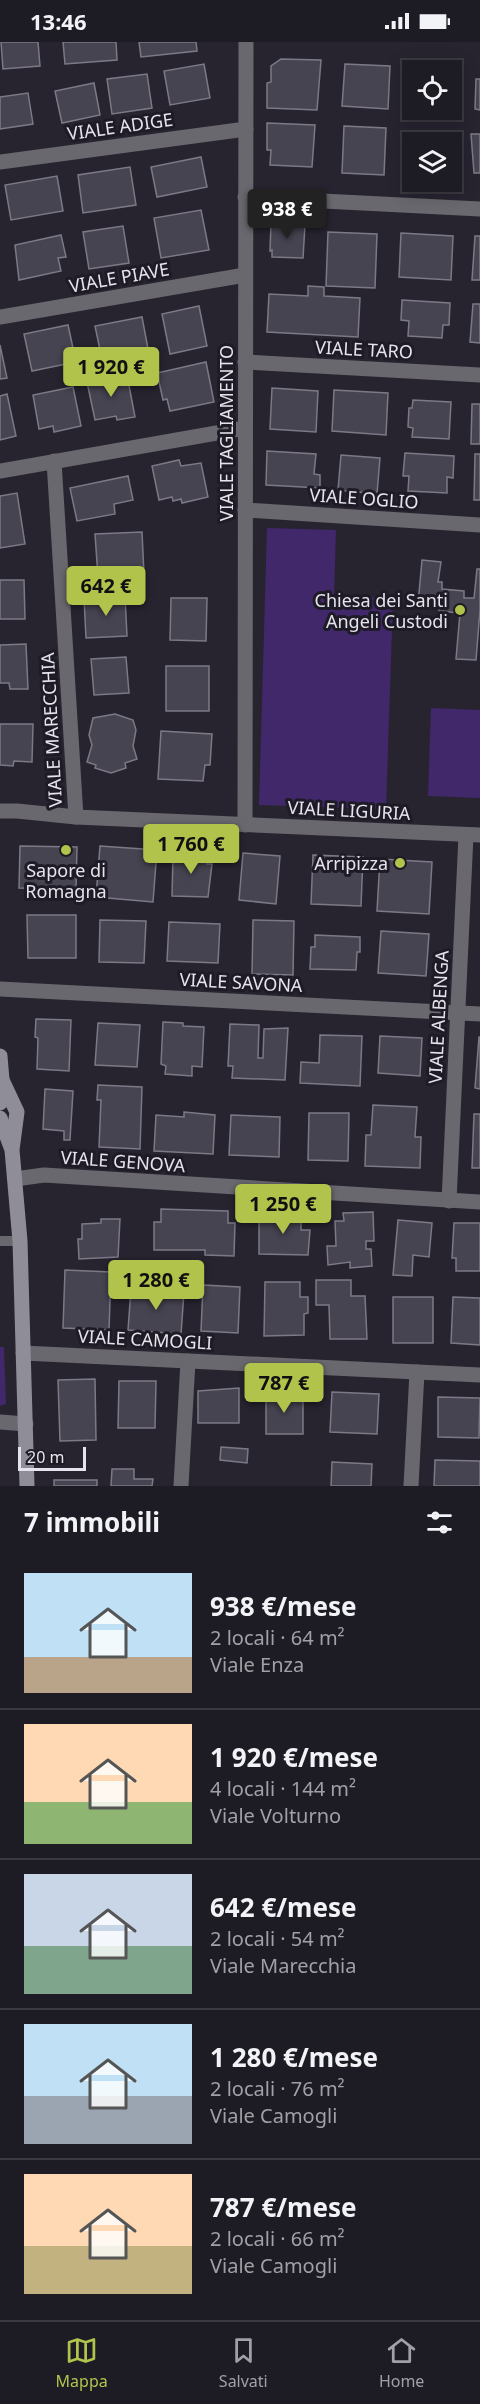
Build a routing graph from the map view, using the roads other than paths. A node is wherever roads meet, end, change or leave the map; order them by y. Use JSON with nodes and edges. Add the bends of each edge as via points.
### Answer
{"nodes":[{"id":1,"x":246,"y":42,"type":"edge"},
{"id":2,"x":246,"y":129,"type":"junction"},
{"id":3,"x":0,"y":162,"type":"edge"},
{"id":4,"x":246,"y":197,"type":"junction"},
{"id":5,"x":480,"y":209,"type":"edge"},
{"id":6,"x":245,"y":275,"type":"junction"},
{"id":7,"x":0,"y":317,"type":"edge"},
{"id":8,"x":245,"y":362,"type":"junction"},
{"id":9,"x":480,"y":375,"type":"edge"},
{"id":10,"x":245,"y":428,"type":"junction"},
{"id":11,"x":54,"y":461,"type":"junction"},
{"id":12,"x":0,"y":471,"type":"edge"},
{"id":13,"x":245,"y":510,"type":"junction"},
{"id":14,"x":480,"y":525,"type":"edge"},
{"id":15,"x":0,"y":811,"type":"edge"},
{"id":16,"x":76,"y":817,"type":"junction"},
{"id":17,"x":245,"y":825,"type":"junction"},
{"id":18,"x":473,"y":835,"type":"edge"},
{"id":19,"x":0,"y":989,"type":"edge"},
{"id":20,"x":458,"y":1012,"type":"junction"},
{"id":21,"x":480,"y":1014,"type":"edge"},
{"id":22,"x":0,"y":1056,"type":"edge"},
{"id":23,"x":2,"y":1080,"type":"junction"},
{"id":24,"x":0,"y":1103,"type":"edge"},
{"id":25,"x":0,"y":1118,"type":"edge"},
{"id":26,"x":12,"y":1150,"type":"junction"},
{"id":27,"x":15,"y":1179,"type":"junction"},
{"id":28,"x":449,"y":1201,"type":"junction"},
{"id":29,"x":480,"y":1202,"type":"edge"},
{"id":30,"x":20,"y":1240,"type":"junction"},
{"id":31,"x":0,"y":1241,"type":"edge"},
{"id":32,"x":23,"y":1353,"type":"junction"},
{"id":33,"x":188,"y":1361,"type":"junction"},
{"id":34,"x":417,"y":1372,"type":"junction"},
{"id":35,"x":480,"y":1375,"type":"edge"},
{"id":36,"x":0,"y":1422,"type":"edge"},
{"id":37,"x":26,"y":1424,"type":"junction"},
{"id":38,"x":27,"y":1486,"type":"edge"},
{"id":39,"x":181,"y":1486,"type":"edge"},
{"id":40,"x":411,"y":1486,"type":"edge"}],
"edges":[{"from":1,"to":2,"type":"street","name":"VIALE TAGLIAMENTO"},
{"from":2,"to":3,"type":"street","name":"VIALE ADIGE"},
{"from":2,"to":4,"type":"street","name":"VIALE TAGLIAMENTO"},
{"from":4,"to":5,"type":"street"},
{"from":4,"to":6,"type":"street","name":"VIALE TAGLIAMENTO"},
{"from":6,"to":7,"type":"street","name":"VIALE PIAVE"},
{"from":6,"to":8,"type":"street","name":"VIALE TAGLIAMENTO"},
{"from":8,"to":9,"type":"street","name":"VIALE TARO"},
{"from":8,"to":10,"type":"street","name":"VIALE TAGLIAMENTO"},
{"from":10,"to":11,"type":"street"},
{"from":10,"to":13,"type":"street","name":"VIALE TAGLIAMENTO"},
{"from":11,"to":12,"type":"street"},
{"from":11,"to":16,"type":"street","name":"VIALE MARECCHIA"},
{"from":13,"to":14,"type":"street","name":"VIALE OGLIO"},
{"from":13,"to":17,"type":"street","name":"VIALE TAGLIAMENTO"},
{"from":15,"to":16,"type":"street","name":"VIALE LIGURIA"},
{"from":16,"to":17,"type":"street","name":"VIALE LIGURIA"},
{"from":17,"to":18,"type":"street","name":"VIALE LIGURIA"},
{"from":18,"to":20,"type":"street","name":"VIALE ALBENGA"},
{"from":19,"to":20,"type":"street","name":"VIALE SAVONA"},
{"from":20,"to":21,"type":"street","name":"VIALE SAVONA"},
{"from":20,"to":28,"type":"street","name":"VIALE ALBENGA"},
{"from":22,"to":23,"type":"street"},
{"from":23,"to":24,"type":"street"},
{"from":23,"to":26,"type":"street","via":[[17,1112]]},
{"from":25,"to":26,"type":"street"},
{"from":26,"to":27,"type":"street"},
{"from":27,"to":28,"type":"street","name":"VIALE GENOVA","via":[[44,1175]]},
{"from":27,"to":30,"type":"street"},
{"from":28,"to":29,"type":"street","name":"VIALE GENOVA"},
{"from":30,"to":31,"type":"lane"},
{"from":30,"to":32,"type":"street"},
{"from":32,"to":33,"type":"street","name":"VIALE CAMOGLI"},
{"from":32,"to":37,"type":"street"},
{"from":33,"to":34,"type":"street","name":"VIALE CAMOGLI"},
{"from":33,"to":39,"type":"street"},
{"from":34,"to":35,"type":"street","name":"VIALE CAMOGLI"},
{"from":34,"to":40,"type":"street"},
{"from":36,"to":37,"type":"street"},
{"from":37,"to":38,"type":"street"}]}
